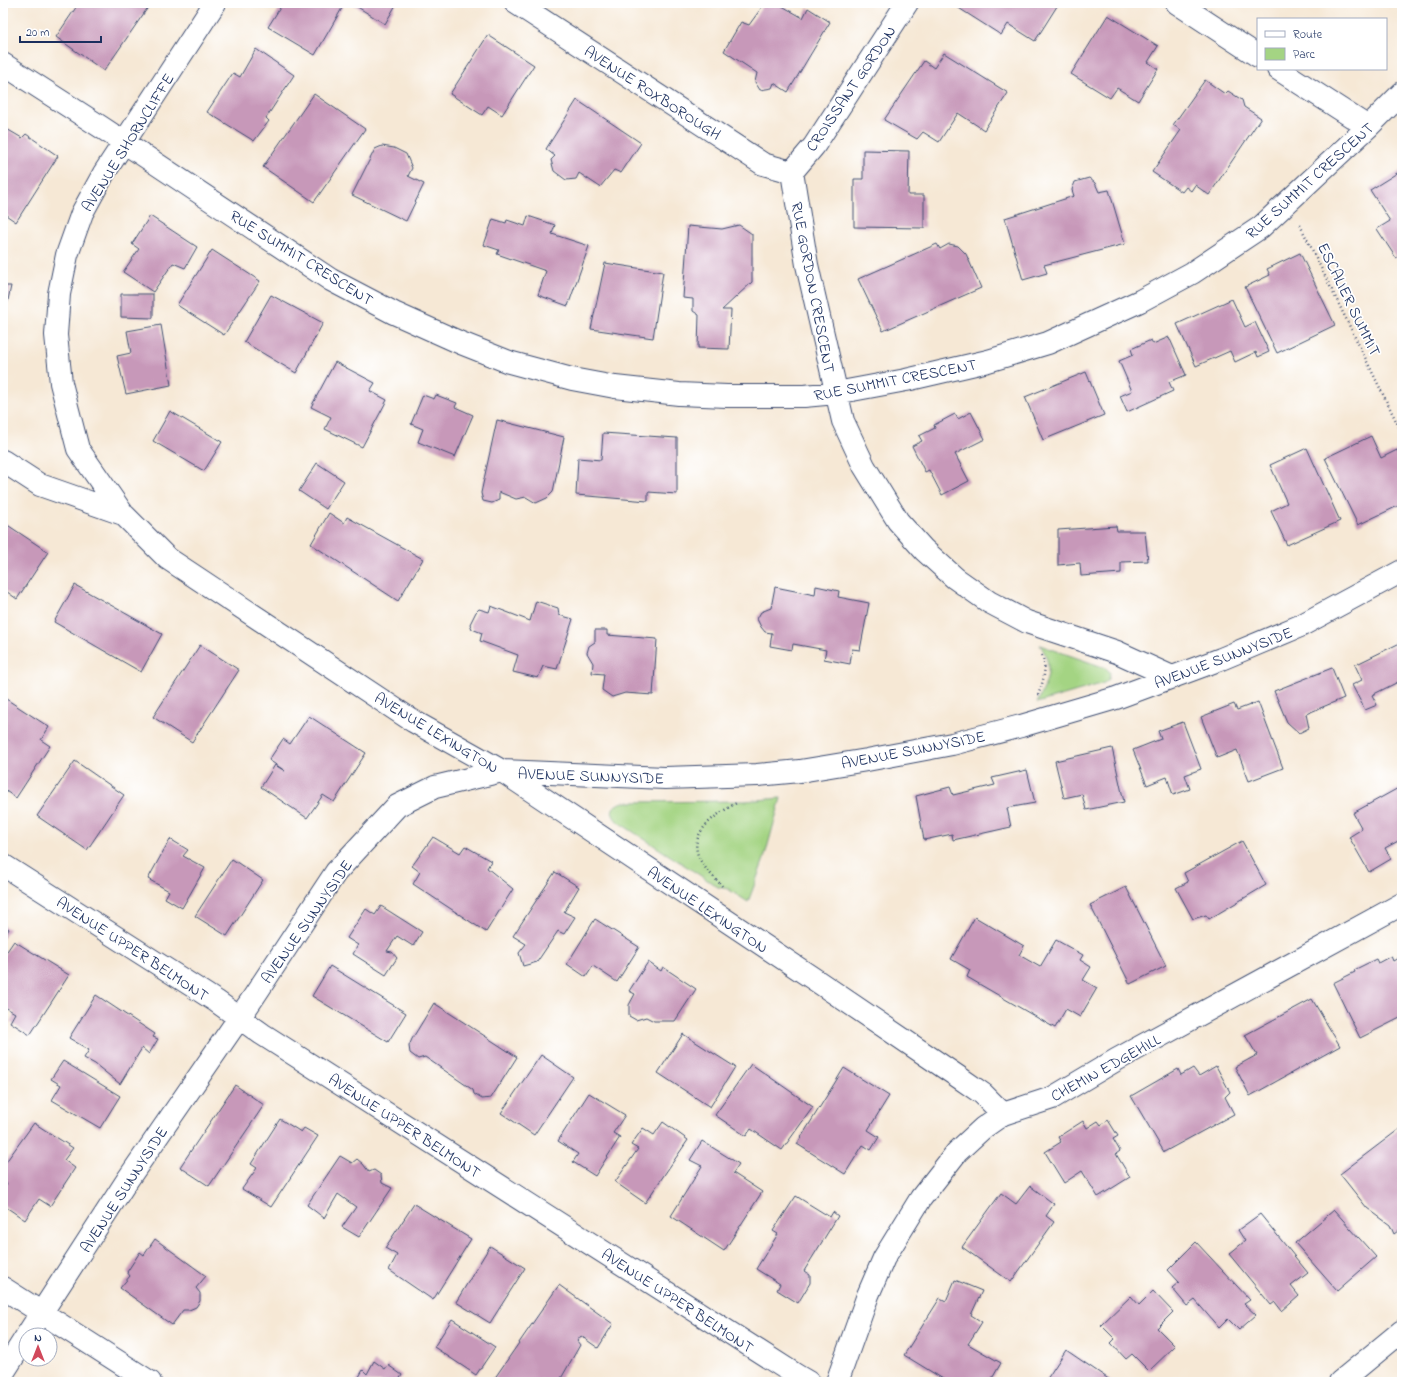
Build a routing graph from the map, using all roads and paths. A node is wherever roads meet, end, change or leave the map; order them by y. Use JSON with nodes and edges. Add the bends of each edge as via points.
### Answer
{"nodes":[{"id":1,"x":215,"y":3,"type":"edge"},
{"id":2,"x":516,"y":3,"type":"edge"},
{"id":3,"x":907,"y":3,"type":"edge"},
{"id":4,"x":1177,"y":3,"type":"edge"},
{"id":5,"x":1257,"y":55,"type":"edge"},
{"id":6,"x":3,"y":64,"type":"edge"},
{"id":7,"x":1280,"y":70,"type":"edge"},
{"id":8,"x":1402,"y":93,"type":"edge"},
{"id":9,"x":1368,"y":127,"type":"junction"},
{"id":10,"x":124,"y":143,"type":"junction"},
{"id":11,"x":792,"y":172,"type":"junction"},
{"id":12,"x":1297,"y":220,"type":"dead end"},
{"id":13,"x":836,"y":393,"type":"junction"},
{"id":14,"x":1402,"y":433,"type":"edge"},
{"id":15,"x":3,"y":462,"type":"edge"},
{"id":16,"x":123,"y":514,"type":"junction"},
{"id":17,"x":1402,"y":571,"type":"edge"},
{"id":18,"x":1039,"y":650,"type":"dead end"},
{"id":19,"x":1172,"y":677,"type":"junction"},
{"id":20,"x":1034,"y":700,"type":"dead end"},
{"id":21,"x":502,"y":771,"type":"junction"},
{"id":22,"x":742,"y":797,"type":"dead end"},
{"id":23,"x":3,"y":865,"type":"edge"},
{"id":24,"x":726,"y":890,"type":"dead end"},
{"id":25,"x":1402,"y":904,"type":"edge"},
{"id":26,"x":238,"y":1018,"type":"junction"},
{"id":27,"x":1003,"y":1114,"type":"junction"},
{"id":28,"x":3,"y":1288,"type":"edge"},
{"id":29,"x":42,"y":1313,"type":"junction"},
{"id":30,"x":33,"y":1327,"type":"edge"},
{"id":31,"x":1400,"y":1338,"type":"edge"},
{"id":32,"x":18,"y":1350,"type":"edge"},
{"id":33,"x":3,"y":1373,"type":"edge"},
{"id":34,"x":150,"y":1382,"type":"edge"},
{"id":35,"x":808,"y":1382,"type":"edge"},
{"id":36,"x":837,"y":1382,"type":"edge"},
{"id":37,"x":1340,"y":1382,"type":"edge"}],
"edges":[{"from":1,"to":10,"type":"street","name":"AVENUE SHORNCLIFFE"},
{"from":2,"to":11,"type":"street","name":"AVENUE ROXBOROUGH","via":[[763,164]]},
{"from":3,"to":11,"type":"street","name":"CROISSANT GORDON","via":[[814,146]]},
{"from":4,"to":5,"type":"street"},
{"from":6,"to":10,"type":"street","name":"RUE SUMMIT CRESCENT"},
{"from":7,"to":9,"type":"street"},
{"from":8,"to":9,"type":"street","name":"RUE SUMMIT CRESCENT"},
{"from":9,"to":13,"type":"street","name":"RUE SUMMIT CRESCENT","via":[[1260,227],[1192,273],[1140,302],[1048,343],[988,361]]},
{"from":10,"to":13,"type":"street","name":"RUE SUMMIT CRESCENT","via":[[331,280],[394,313],[509,362],[572,379],[679,394],[804,396]]},
{"from":10,"to":16,"type":"street","name":"AVENUE SHORNCLIFFE","via":[[82,213],[67,255],[59,294],[56,335],[61,383],[78,449]]},
{"from":11,"to":13,"type":"street","name":"RUE GORDON CRESCENT","via":[[807,265]]},
{"from":12,"to":14,"type":"path","name":"ESCALIER SUMMIT"},
{"from":13,"to":19,"type":"street","name":"RUE GORDON CRESCENT","via":[[844,421],[864,466],[898,521],[924,550],[955,578],[989,602],[1027,622],[1117,652]]},
{"from":15,"to":16,"type":"street","name":"AVENUE LEXINGTON","via":[[40,485]]},
{"from":16,"to":21,"type":"street","name":"AVENUE LEXINGTON","via":[[167,558],[413,721]]},
{"from":17,"to":19,"type":"street","name":"AVENUE SUNNYSIDE","via":[[1300,626]]},
{"from":18,"to":20,"type":"path","via":[[1043,657],[1045,673]]},
{"from":19,"to":21,"type":"street","name":"AVENUE SUNNYSIDE","via":[[1116,698],[952,744],[800,771],[665,778]]},
{"from":21,"to":26,"type":"street","name":"AVENUE SUNNYSIDE","via":[[435,787],[397,806],[336,872]]},
{"from":21,"to":27,"type":"street","name":"AVENUE LEXINGTON","via":[[983,1094]]},
{"from":22,"to":24,"type":"path","via":[[710,820],[699,835],[696,846],[701,863]]},
{"from":23,"to":26,"type":"street","name":"AVENUE UPPER BELMONT","via":[[216,1001]]},
{"from":25,"to":27,"type":"street","name":"CHEMIN EDGEHILL","via":[[1116,1060],[1052,1098]]},
{"from":26,"to":29,"type":"street","name":"AVENUE SUNNYSIDE","via":[[128,1178]]},
{"from":26,"to":35,"type":"street","name":"AVENUE UPPER BELMONT"},
{"from":27,"to":36,"type":"street","name":"CHEMIN EDGEHILL","via":[[957,1152],[921,1198],[902,1228],[884,1258],[868,1295]]},
{"from":28,"to":29,"type":"street"},
{"from":29,"to":30,"type":"street","name":"AVENUE SUNNYSIDE"},
{"from":29,"to":34,"type":"street"},
{"from":31,"to":37,"type":"street"},
{"from":32,"to":33,"type":"street","name":"AVENUE SUNNYSIDE"}]}
